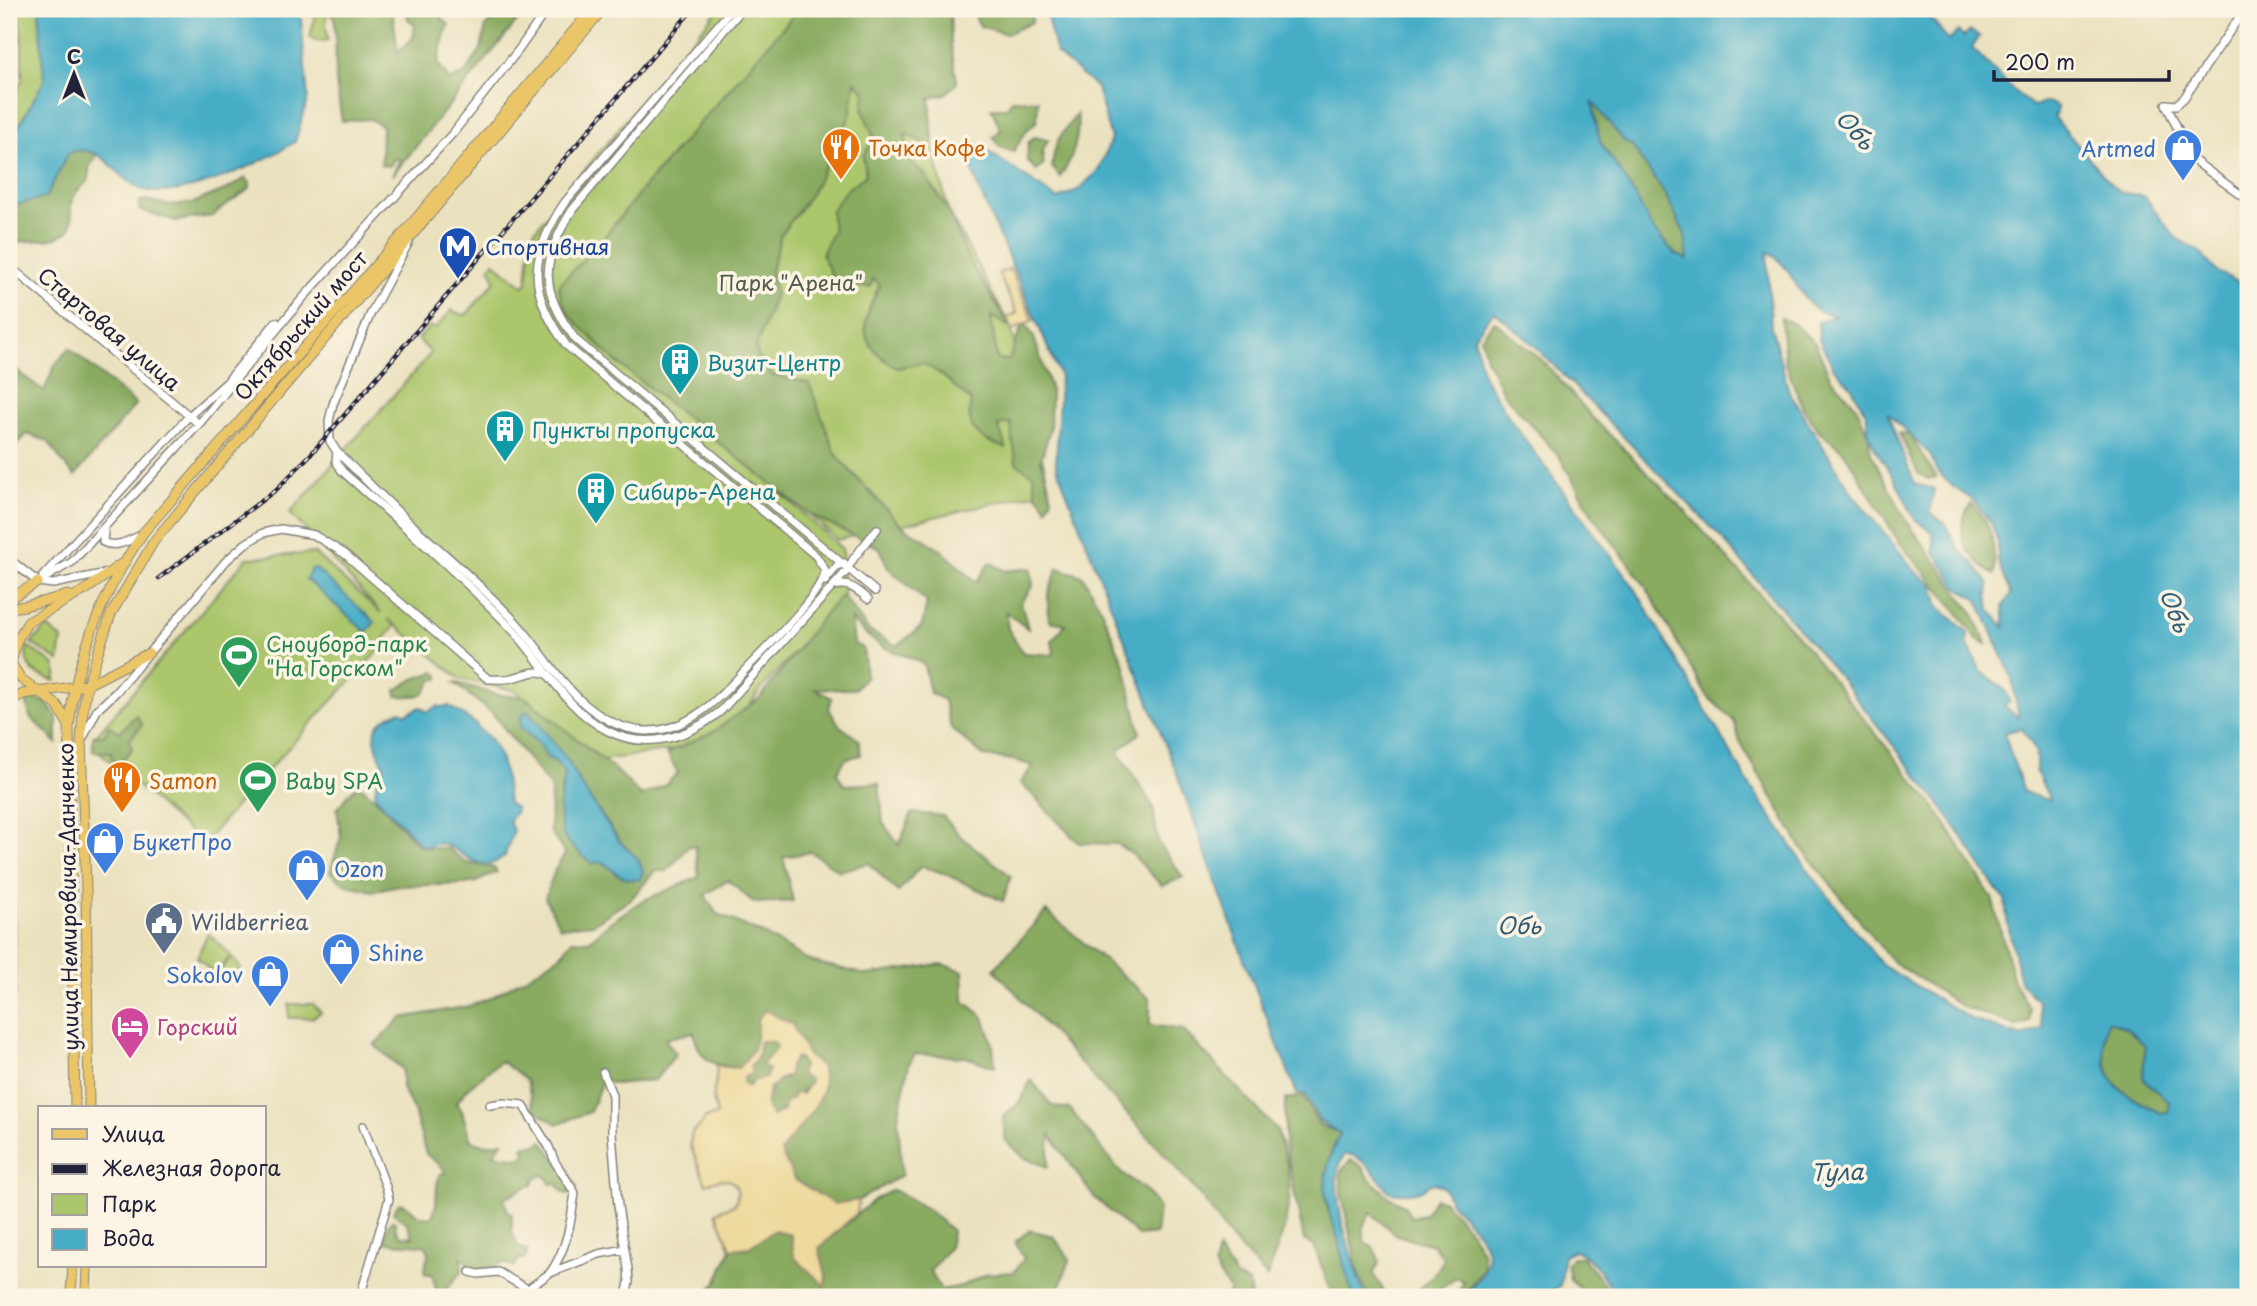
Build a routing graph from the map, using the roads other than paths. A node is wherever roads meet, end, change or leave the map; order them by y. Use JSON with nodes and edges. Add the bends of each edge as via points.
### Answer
{"nodes":[{"id":1,"x":545,"y":9,"type":"edge"},
{"id":2,"x":592,"y":9,"type":"edge"},
{"id":3,"x":603,"y":9,"type":"edge"},
{"id":4,"x":732,"y":9,"type":"edge"},
{"id":5,"x":742,"y":9,"type":"edge"},
{"id":6,"x":2245,"y":9,"type":"edge"},
{"id":7,"x":2248,"y":200,"type":"edge"},
{"id":8,"x":415,"y":233,"type":"junction"},
{"id":9,"x":9,"y":266,"type":"edge"},
{"id":10,"x":641,"y":397,"type":"junction"},
{"id":11,"x":635,"y":404,"type":"junction"},
{"id":12,"x":189,"y":416,"type":"junction"},
{"id":13,"x":199,"y":424,"type":"junction"},
{"id":14,"x":721,"y":463,"type":"junction"},
{"id":15,"x":715,"y":470,"type":"junction"},
{"id":16,"x":105,"y":529,"type":"junction"},
{"id":17,"x":877,"y":529,"type":"dead end"},
{"id":18,"x":143,"y":533,"type":"junction"},
{"id":19,"x":418,"y":535,"type":"junction"},
{"id":20,"x":830,"y":556,"type":"junction"},
{"id":21,"x":854,"y":558,"type":"junction"},
{"id":22,"x":9,"y":559,"type":"edge"},
{"id":23,"x":125,"y":561,"type":"junction"},
{"id":24,"x":821,"y":562,"type":"junction"},
{"id":25,"x":840,"y":571,"type":"junction"},
{"id":26,"x":111,"y":572,"type":"junction"},
{"id":27,"x":860,"y":579,"type":"junction"},
{"id":28,"x":38,"y":582,"type":"junction"},
{"id":29,"x":819,"y":587,"type":"junction"},
{"id":30,"x":853,"y":587,"type":"junction"},
{"id":31,"x":831,"y":588,"type":"junction"},
{"id":32,"x":87,"y":589,"type":"junction"},
{"id":33,"x":875,"y":592,"type":"dead end"},
{"id":34,"x":9,"y":599,"type":"edge"},
{"id":35,"x":868,"y":600,"type":"dead end"},
{"id":36,"x":9,"y":608,"type":"edge"},
{"id":37,"x":790,"y":620,"type":"junction"},
{"id":38,"x":797,"y":626,"type":"junction"},
{"id":39,"x":538,"y":649,"type":"junction"},
{"id":40,"x":149,"y":653,"type":"junction"},
{"id":41,"x":531,"y":654,"type":"junction"},
{"id":42,"x":10,"y":665,"type":"edge"},
{"id":43,"x":523,"y":674,"type":"junction"},
{"id":44,"x":548,"y":675,"type":"junction"},
{"id":45,"x":88,"y":685,"type":"junction"},
{"id":46,"x":732,"y":685,"type":"junction"},
{"id":47,"x":74,"y":688,"type":"junction"},
{"id":48,"x":39,"y":692,"type":"junction"},
{"id":49,"x":738,"y":692,"type":"junction"},
{"id":50,"x":574,"y":693,"type":"junction"},
{"id":51,"x":567,"y":699,"type":"junction"},
{"id":52,"x":9,"y":702,"type":"edge"},
{"id":53,"x":69,"y":726,"type":"junction"},
{"id":54,"x":81,"y":741,"type":"junction"},
{"id":55,"x":603,"y":1072,"type":"dead end"},
{"id":56,"x":490,"y":1105,"type":"dead end"},
{"id":57,"x":75,"y":1106,"type":"edge"},
{"id":58,"x":89,"y":1106,"type":"edge"},
{"id":59,"x":363,"y":1126,"type":"dead end"},
{"id":60,"x":625,"y":1249,"type":"junction"},
{"id":61,"x":73,"y":1268,"type":"edge"},
{"id":62,"x":87,"y":1268,"type":"edge"},
{"id":63,"x":470,"y":1272,"type":"dead end"},
{"id":64,"x":550,"y":1273,"type":"junction"},
{"id":65,"x":528,"y":1290,"type":"junction"},
{"id":66,"x":74,"y":1297,"type":"edge"},
{"id":67,"x":84,"y":1297,"type":"edge"},
{"id":68,"x":360,"y":1297,"type":"edge"},
{"id":69,"x":517,"y":1297,"type":"edge"},
{"id":70,"x":541,"y":1297,"type":"edge"},
{"id":71,"x":626,"y":1297,"type":"edge"}],
"edges":[{"from":1,"to":12,"type":"street","via":[[450,129],[227,382]]},
{"from":1,"to":13,"type":"street","via":[[453,132],[302,299]]},
{"from":2,"to":18,"type":"main road","name":"Октябрьский мост"},
{"from":3,"to":8,"type":"main road","name":"Октябрьский мост"},
{"from":4,"to":11,"type":"street","via":[[565,202],[540,247],[538,287],[552,326],[567,346]]},
{"from":5,"to":10,"type":"street","via":[[573,209],[553,247],[548,286],[562,321],[576,341]]},
{"from":6,"to":7,"type":"street","via":[[2184,98],[2176,105],[2166,104],[2192,159]]},
{"from":8,"to":19,"type":"street","via":[[371,313],[329,421],[330,441],[337,452]]},
{"from":8,"to":45,"type":"main road","name":"Октябрьский мост","via":[[154,541],[111,614]]},
{"from":9,"to":12,"type":"street","name":"Стартовая улица"},
{"from":10,"to":11,"type":"street"},
{"from":10,"to":14,"type":"street"},
{"from":11,"to":15,"type":"street"},
{"from":12,"to":13,"type":"street","name":"Стартовая улица"},
{"from":12,"to":28,"type":"street"},
{"from":13,"to":16,"type":"street"},
{"from":14,"to":15,"type":"street"},
{"from":14,"to":20,"type":"street"},
{"from":15,"to":24,"type":"street"},
{"from":16,"to":18,"type":"street","via":[[102,540],[106,544],[119,544]]},
{"from":16,"to":28,"type":"street","via":[[72,562]]},
{"from":17,"to":21,"type":"street"},
{"from":18,"to":23,"type":"main road","name":"Октябрьский мост"},
{"from":19,"to":39,"type":"street","via":[[475,579]]},
{"from":19,"to":41,"type":"street"},
{"from":20,"to":21,"type":"street"},
{"from":20,"to":25,"type":"street"},
{"from":21,"to":25,"type":"street"},
{"from":21,"to":27,"type":"street"},
{"from":22,"to":28,"type":"street"},
{"from":23,"to":26,"type":"main road"},
{"from":23,"to":47,"type":"main road","name":"Октябрьский мост","via":[[90,635]]},
{"from":24,"to":25,"type":"street"},
{"from":24,"to":29,"type":"street","via":[[825,570]]},
{"from":25,"to":27,"type":"street"},
{"from":25,"to":29,"type":"street"},
{"from":25,"to":30,"type":"street"},
{"from":25,"to":31,"type":"street"},
{"from":26,"to":28,"type":"street","via":[[53,584]]},
{"from":26,"to":32,"type":"main road"},
{"from":27,"to":33,"type":"street"},
{"from":28,"to":34,"type":"main road"},
{"from":29,"to":37,"type":"street"},
{"from":30,"to":31,"type":"street"},
{"from":30,"to":35,"type":"street"},
{"from":31,"to":38,"type":"street"},
{"from":32,"to":36,"type":"main road"},
{"from":32,"to":42,"type":"main road","via":[[28,622],[16,640]]},
{"from":37,"to":38,"type":"street"},
{"from":37,"to":46,"type":"street"},
{"from":38,"to":49,"type":"street"},
{"from":39,"to":41,"type":"street"},
{"from":39,"to":50,"type":"street"},
{"from":40,"to":43,"type":"street","via":[[226,561],[263,533],[281,529],[314,535],[345,554],[488,679]]},
{"from":40,"to":45,"type":"main road"},
{"from":40,"to":54,"type":"street","via":[[97,710]]},
{"from":41,"to":43,"type":"street"},
{"from":41,"to":44,"type":"street"},
{"from":42,"to":48,"type":"main road"},
{"from":43,"to":44,"type":"street","via":[[539,671]]},
{"from":44,"to":51,"type":"street"},
{"from":45,"to":47,"type":"main road"},
{"from":45,"to":54,"type":"main road","name":"улица Немировича-Данченко"},
{"from":46,"to":49,"type":"street"},
{"from":46,"to":50,"type":"street","via":[[687,721],[644,731],[611,722]]},
{"from":47,"to":48,"type":"main road"},
{"from":47,"to":53,"type":"main road","name":"улица Немировича-Данченко"},
{"from":48,"to":52,"type":"main road"},
{"from":48,"to":53,"type":"main road","via":[[57,705]]},
{"from":49,"to":51,"type":"street","via":[[704,725],[663,740],[608,731]]},
{"from":50,"to":51,"type":"street"},
{"from":53,"to":57,"type":"main road","name":"улица Немировича-Данченко"},
{"from":54,"to":58,"type":"main road","name":"улица Немировича-Данченко"},
{"from":55,"to":60,"type":"street","via":[[612,1095]]},
{"from":56,"to":64,"type":"street","via":[[523,1105],[575,1193],[566,1240]]},
{"from":59,"to":68,"type":"street","via":[[389,1199]]},
{"from":60,"to":64,"type":"street"},
{"from":60,"to":71,"type":"street"},
{"from":61,"to":66,"type":"main road"},
{"from":62,"to":67,"type":"main road"},
{"from":63,"to":65,"type":"street","via":[[498,1272]]},
{"from":64,"to":65,"type":"street"},
{"from":65,"to":69,"type":"street"},
{"from":65,"to":70,"type":"street"}]}
